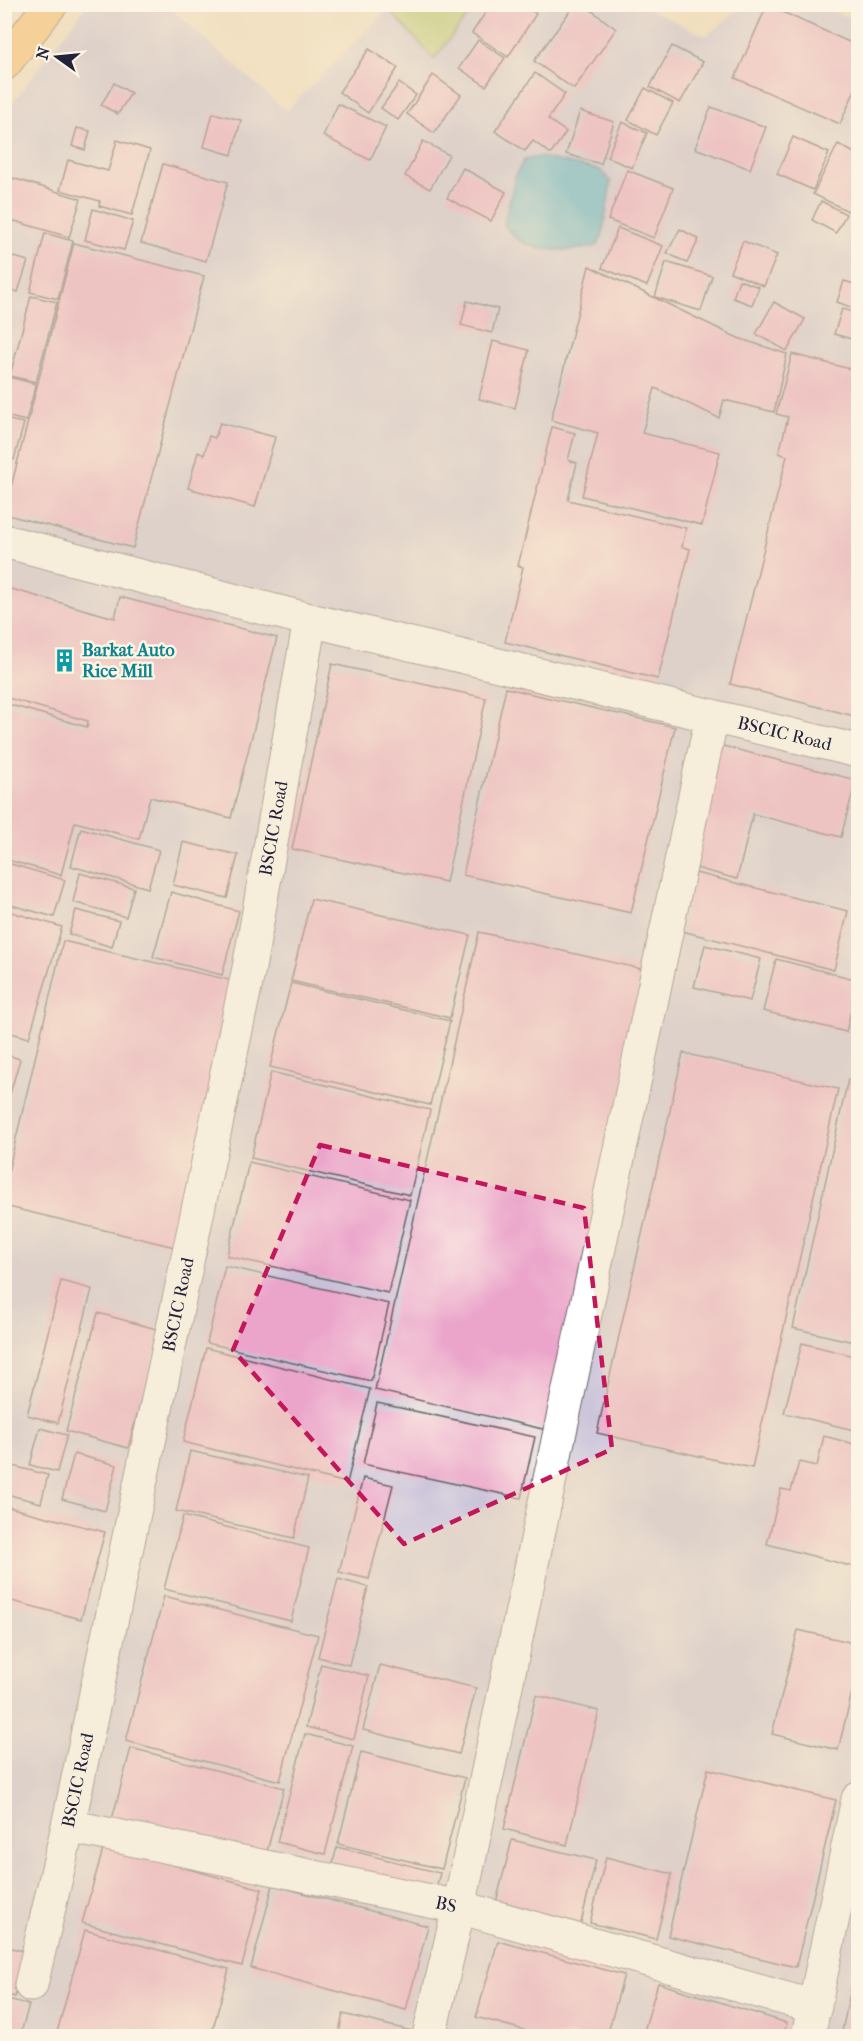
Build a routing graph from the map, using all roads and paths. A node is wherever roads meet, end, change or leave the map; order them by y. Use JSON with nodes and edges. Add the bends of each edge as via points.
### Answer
{"nodes":[{"id":1,"x":51,"y":4,"type":"edge"},
{"id":2,"x":4,"y":64,"type":"edge"},
{"id":3,"x":4,"y":541,"type":"edge"},
{"id":4,"x":310,"y":620,"type":"junction"},
{"id":5,"x":712,"y":716,"type":"junction"},
{"id":6,"x":858,"y":751,"type":"edge"},
{"id":7,"x":858,"y":1799,"type":"edge"},
{"id":8,"x":68,"y":1826,"type":"junction"},
{"id":9,"x":459,"y":1907,"type":"junction"},
{"id":10,"x":32,"y":1985,"type":"dead end"},
{"id":11,"x":811,"y":2022,"type":"edge"},
{"id":12,"x":429,"y":2037,"type":"edge"}],
"edges":[{"from":1,"to":2,"type":"main road"},
{"from":3,"to":4,"type":"street","name":"BSCIC Road"},
{"from":4,"to":5,"type":"street","name":"BSCIC Road"},
{"from":4,"to":8,"type":"street","name":"BSCIC Road","via":[[249,968]]},
{"from":5,"to":6,"type":"street","name":"BSCIC Road"},
{"from":5,"to":9,"type":"street"},
{"from":7,"to":11,"type":"street"},
{"from":8,"to":9,"type":"street","name":"BS"},
{"from":8,"to":10,"type":"street","name":"BSCIC Road"},
{"from":9,"to":11,"type":"street","name":"BS"},
{"from":9,"to":12,"type":"street"}]}
